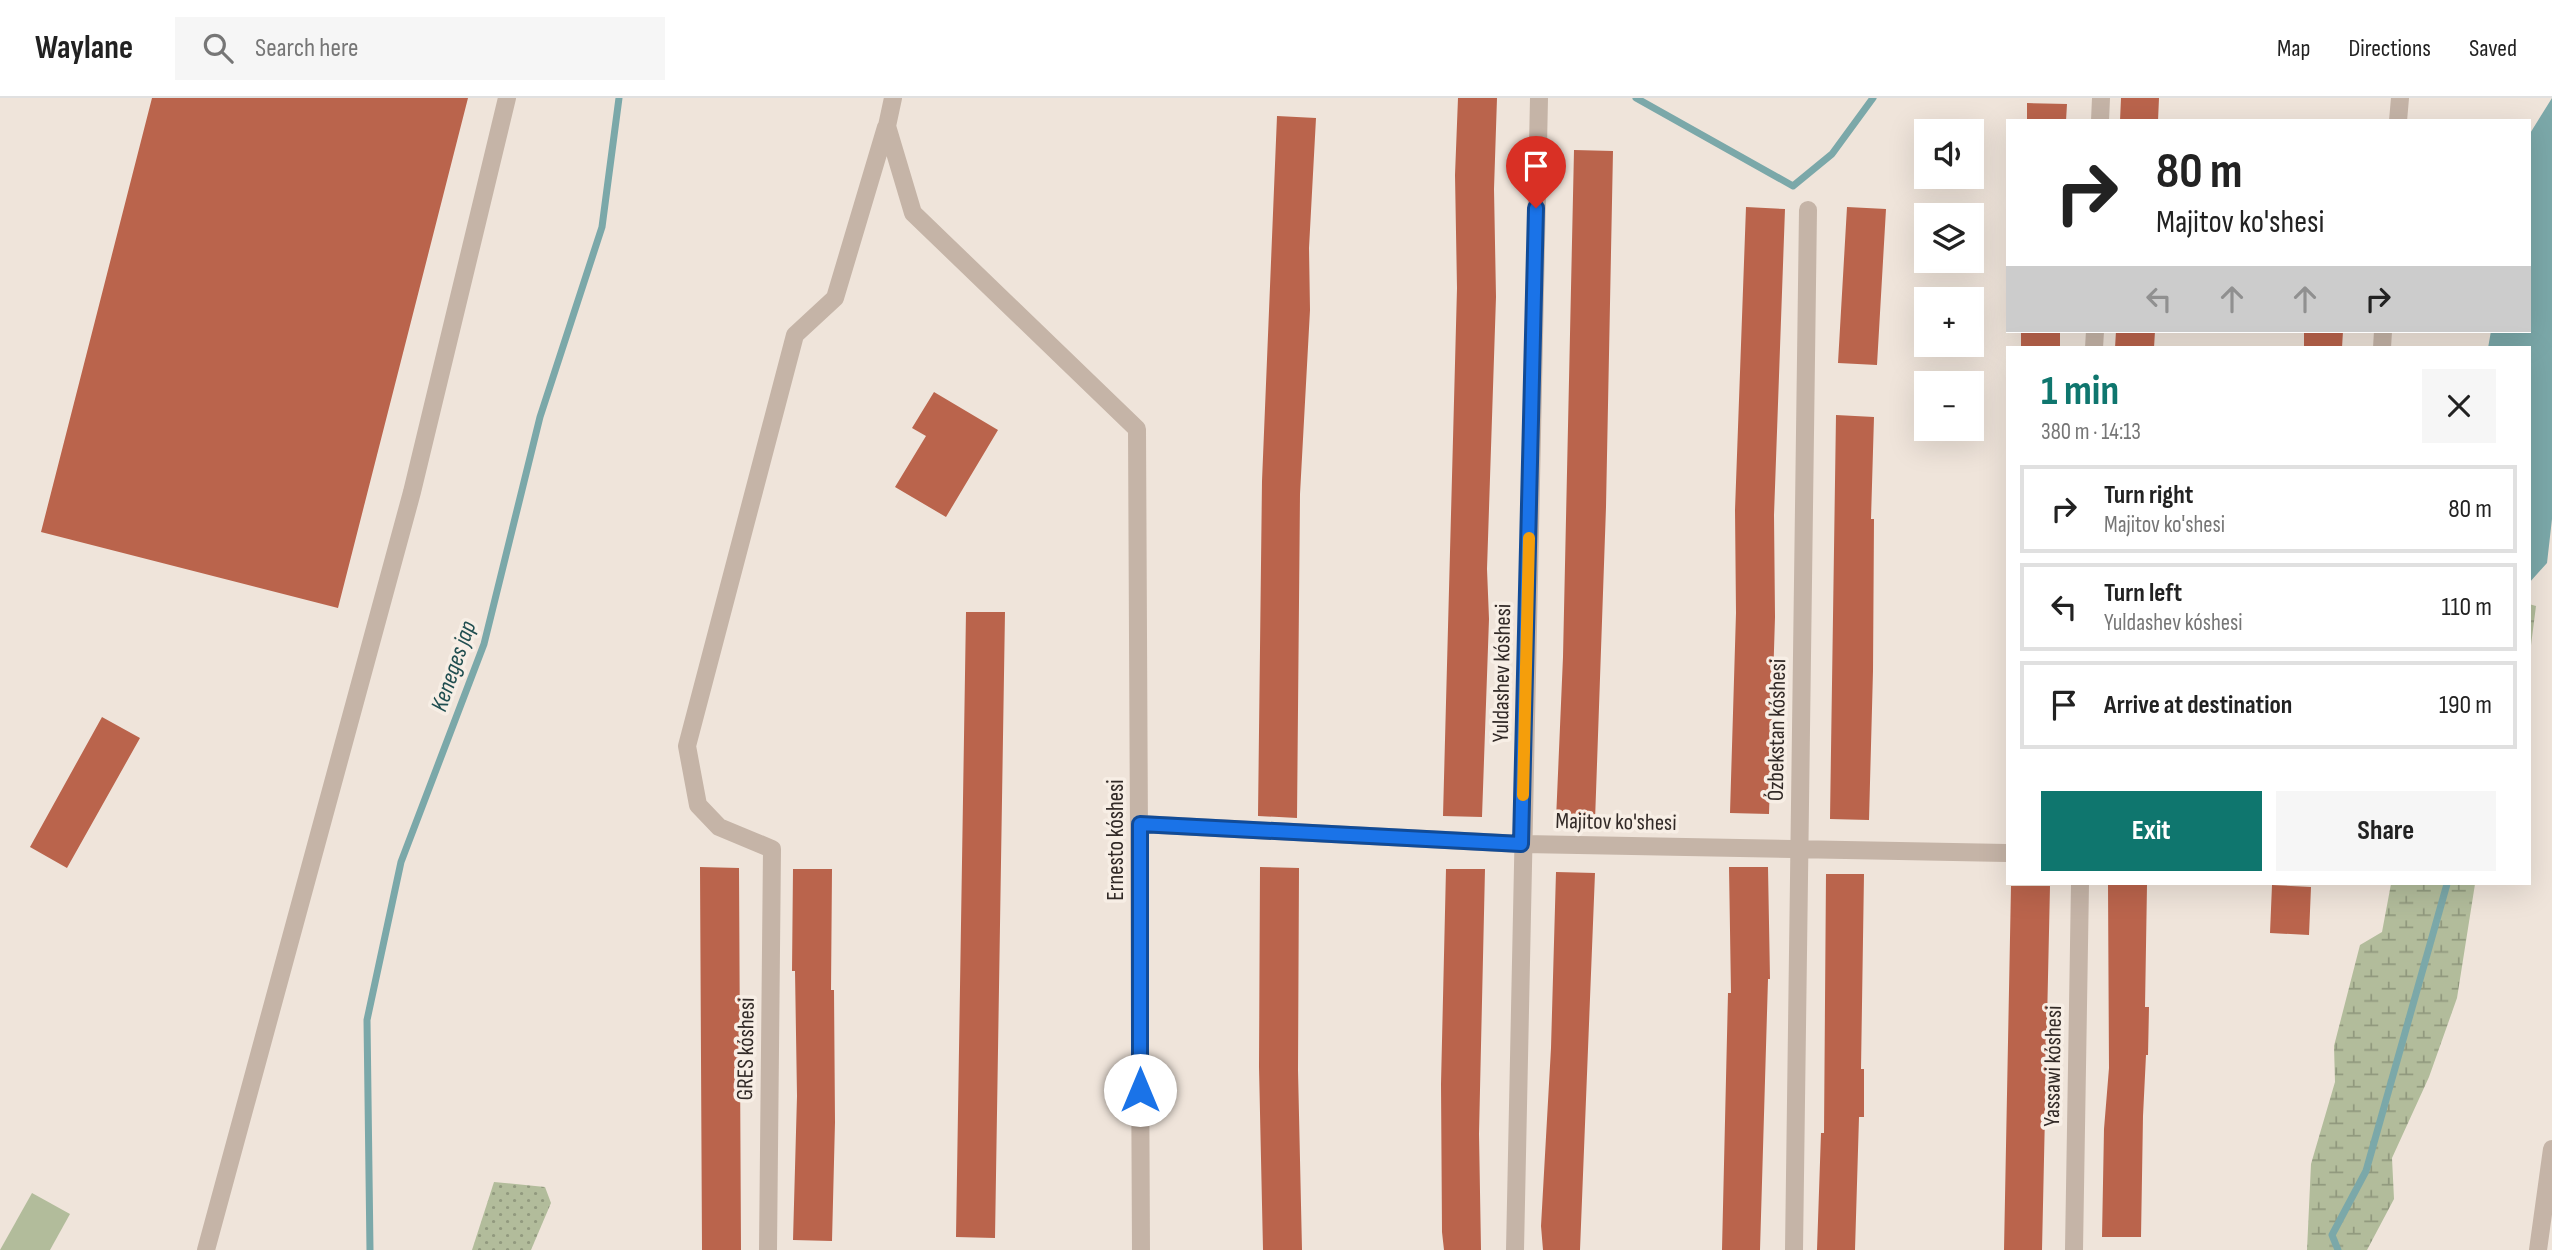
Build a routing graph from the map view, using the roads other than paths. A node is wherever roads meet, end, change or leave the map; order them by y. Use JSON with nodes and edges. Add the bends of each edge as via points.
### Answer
{"nodes":[{"id":1,"x":507,"y":98,"type":"edge"},
{"id":2,"x":893,"y":98,"type":"edge"},
{"id":3,"x":1539,"y":98,"type":"edge"},
{"id":4,"x":2101,"y":98,"type":"edge"},
{"id":5,"x":2400,"y":98,"type":"edge"},
{"id":6,"x":2100,"y":119,"type":"edge"},
{"id":7,"x":2398,"y":119,"type":"edge"},
{"id":8,"x":887,"y":126,"type":"junction"},
{"id":9,"x":1808,"y":211,"type":"dead end"},
{"id":10,"x":1140,"y":824,"type":"junction"},
{"id":11,"x":1521,"y":844,"type":"junction"},
{"id":12,"x":1798,"y":849,"type":"junction"},
{"id":13,"x":2006,"y":853,"type":"edge"},
{"id":14,"x":2080,"y":885,"type":"edge"},
{"id":15,"x":2552,"y":1149,"type":"edge"},
{"id":16,"x":206,"y":1250,"type":"edge"},
{"id":17,"x":768,"y":1250,"type":"edge"},
{"id":18,"x":1141,"y":1250,"type":"edge"},
{"id":19,"x":1515,"y":1250,"type":"edge"},
{"id":20,"x":1794,"y":1250,"type":"edge"},
{"id":21,"x":2074,"y":1250,"type":"edge"},
{"id":22,"x":2538,"y":1250,"type":"edge"}],
"edges":[{"from":1,"to":16,"type":"street","via":[[412,492]]},
{"from":2,"to":8,"type":"street"},
{"from":3,"to":11,"type":"street","name":"Yuldashev kóshesi"},
{"from":4,"to":6,"type":"street"},
{"from":5,"to":7,"type":"street"},
{"from":8,"to":10,"type":"street","name":"Ernesto kóshesi","via":[[913,213],[1137,429]]},
{"from":8,"to":17,"type":"street","name":"GRES kóshesi","via":[[835,298],[794,335],[687,746],[698,806],[719,827],[772,849]]},
{"from":9,"to":12,"type":"street","name":"Ózbekstan kóshesi"},
{"from":10,"to":11,"type":"street","name":"Majitov ko'shesi"},
{"from":10,"to":18,"type":"street","name":"Ernesto kóshesi"},
{"from":11,"to":12,"type":"street","name":"Majitov ko'shesi"},
{"from":11,"to":19,"type":"street","name":"Yuldashev kóshesi"},
{"from":12,"to":13,"type":"street","name":"Majitov ko'shesi"},
{"from":12,"to":20,"type":"street","name":"Ózbekstan kóshesi"},
{"from":14,"to":21,"type":"street","name":"Yassawi kóshesi"},
{"from":15,"to":22,"type":"street"}]}
